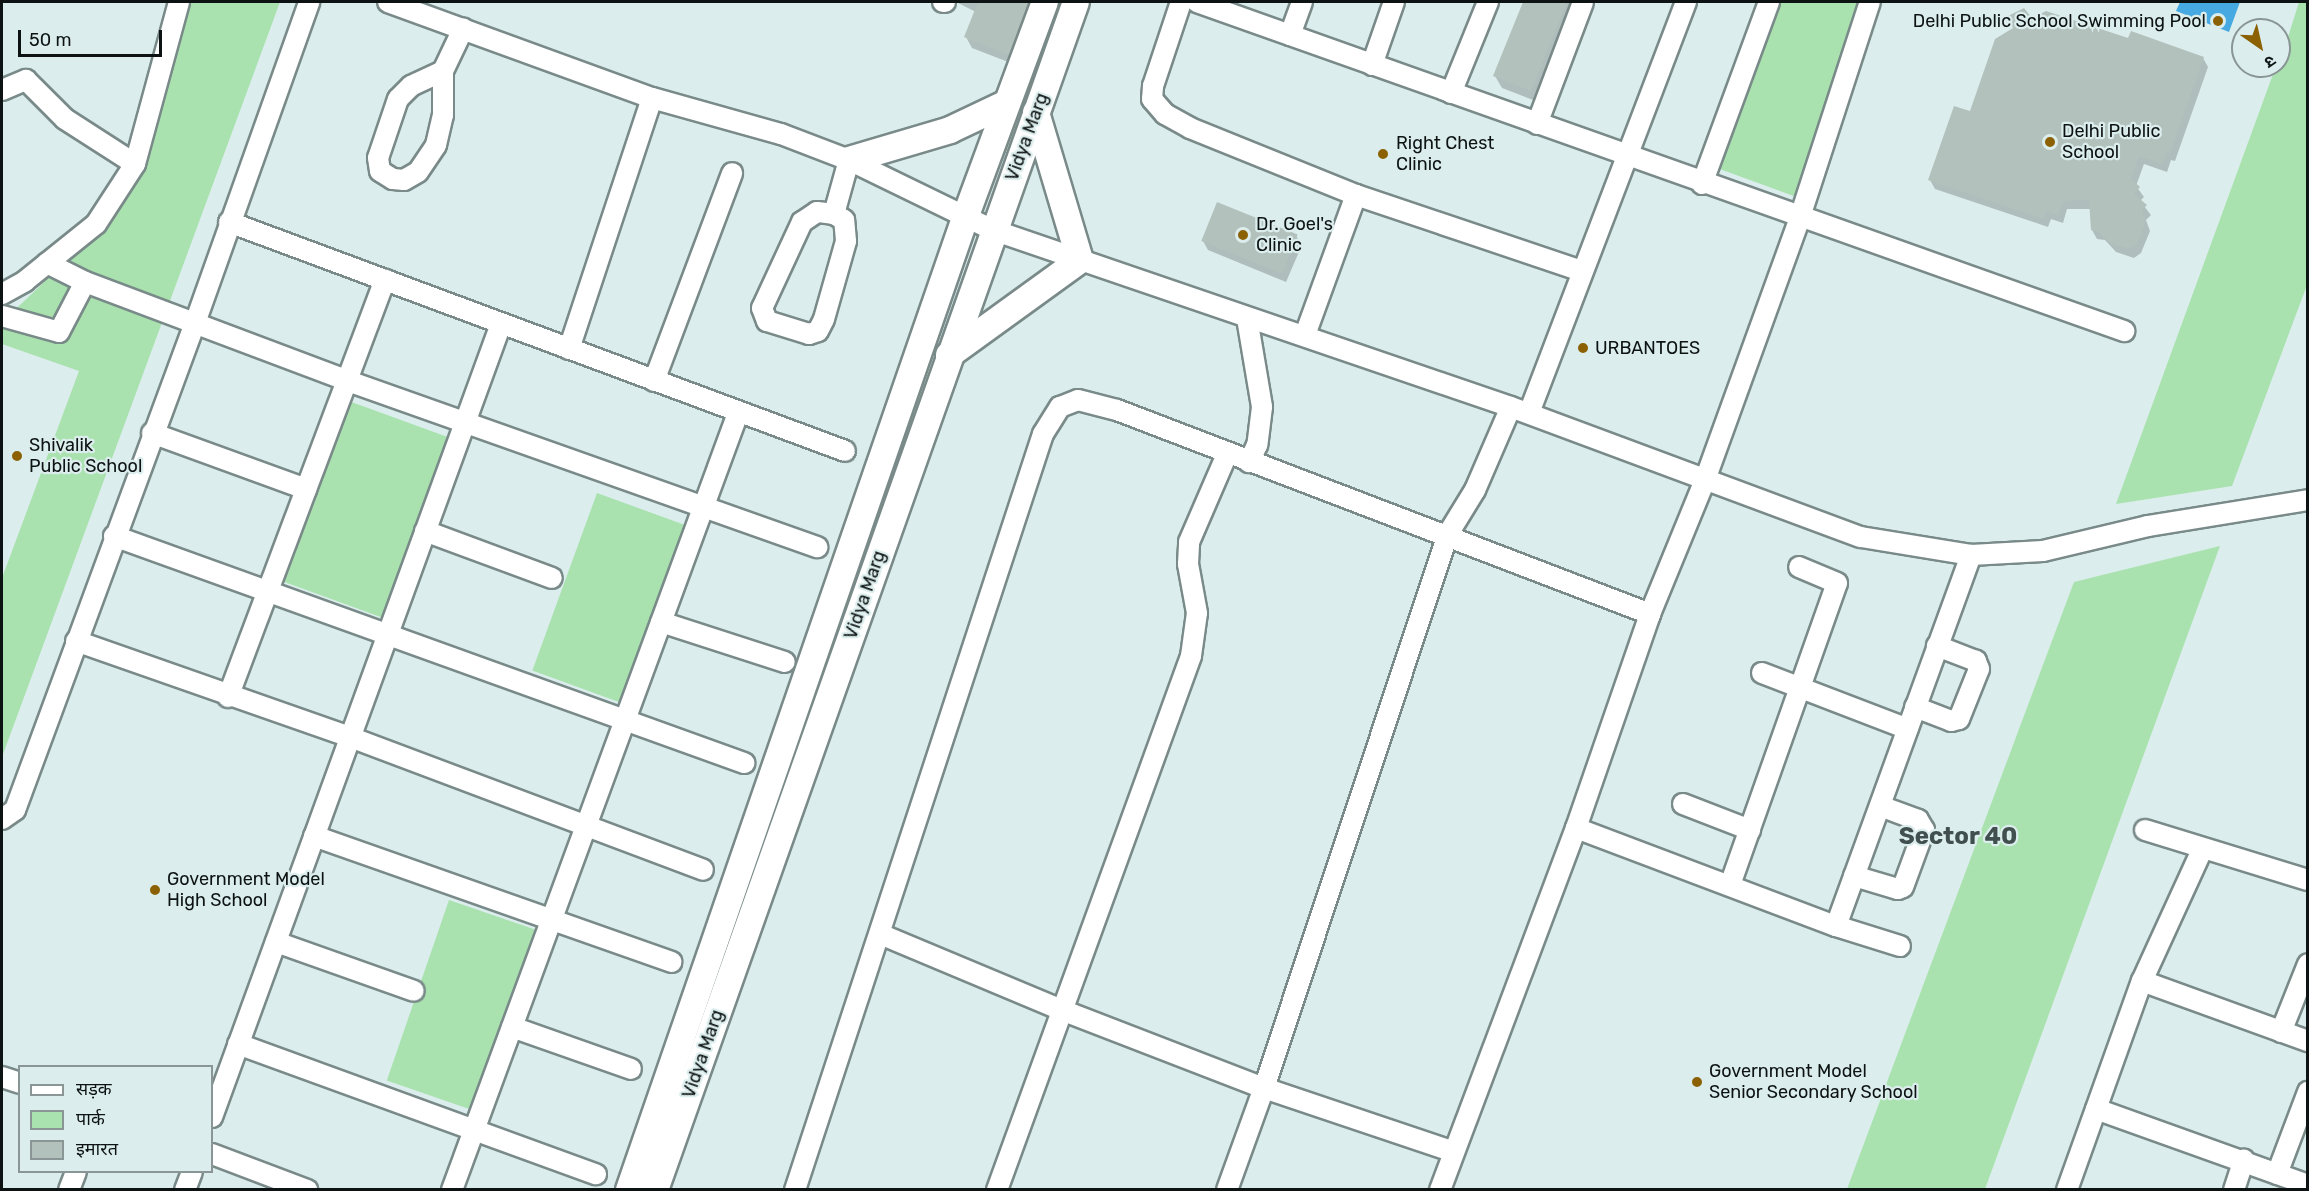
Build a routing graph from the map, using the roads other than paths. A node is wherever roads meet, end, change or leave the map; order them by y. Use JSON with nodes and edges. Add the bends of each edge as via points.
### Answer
{"nodes":[{"id":1,"x":179,"y":2,"type":"edge"},
{"id":2,"x":309,"y":2,"type":"edge"},
{"id":3,"x":388,"y":2,"type":"edge"},
{"id":4,"x":1045,"y":2,"type":"edge"},
{"id":5,"x":1076,"y":2,"type":"edge"},
{"id":6,"x":1181,"y":2,"type":"edge"},
{"id":7,"x":1197,"y":2,"type":"edge"},
{"id":8,"x":1302,"y":2,"type":"edge"},
{"id":9,"x":1394,"y":2,"type":"edge"},
{"id":10,"x":1488,"y":2,"type":"edge"},
{"id":11,"x":1582,"y":2,"type":"edge"},
{"id":12,"x":1686,"y":2,"type":"edge"},
{"id":13,"x":1769,"y":2,"type":"edge"},
{"id":14,"x":1870,"y":2,"type":"edge"},
{"id":15,"x":463,"y":29,"type":"junction"},
{"id":16,"x":1290,"y":35,"type":"junction"},
{"id":17,"x":1372,"y":65,"type":"junction"},
{"id":18,"x":443,"y":71,"type":"junction"},
{"id":19,"x":2,"y":90,"type":"edge"},
{"id":20,"x":1451,"y":93,"type":"junction"},
{"id":21,"x":652,"y":98,"type":"junction"},
{"id":22,"x":1007,"y":103,"type":"junction"},
{"id":23,"x":1036,"y":112,"type":"junction"},
{"id":24,"x":1538,"y":124,"type":"junction"},
{"id":25,"x":1625,"y":156,"type":"junction"},
{"id":26,"x":849,"y":160,"type":"junction"},
{"id":27,"x":135,"y":164,"type":"junction"},
{"id":28,"x":732,"y":173,"type":"dead end"},
{"id":29,"x":1702,"y":184,"type":"junction"},
{"id":30,"x":1356,"y":195,"type":"junction"},
{"id":31,"x":834,"y":214,"type":"junction"},
{"id":32,"x":1800,"y":217,"type":"junction"},
{"id":33,"x":965,"y":218,"type":"junction"},
{"id":34,"x":229,"y":222,"type":"junction"},
{"id":35,"x":993,"y":230,"type":"junction"},
{"id":36,"x":1080,"y":260,"type":"junction"},
{"id":37,"x":47,"y":263,"type":"junction"},
{"id":38,"x":1582,"y":271,"type":"junction"},
{"id":39,"x":385,"y":280,"type":"junction"},
{"id":40,"x":85,"y":282,"type":"junction"},
{"id":41,"x":2,"y":294,"type":"edge"},
{"id":42,"x":2,"y":316,"type":"edge"},
{"id":43,"x":1247,"y":318,"type":"junction"},
{"id":44,"x":195,"y":323,"type":"junction"},
{"id":45,"x":501,"y":324,"type":"junction"},
{"id":46,"x":2124,"y":331,"type":"dead end"},
{"id":47,"x":1305,"y":335,"type":"junction"},
{"id":48,"x":569,"y":349,"type":"junction"},
{"id":49,"x":949,"y":355,"type":"junction"},
{"id":50,"x":348,"y":381,"type":"junction"},
{"id":51,"x":654,"y":381,"type":"junction"},
{"id":52,"x":1520,"y":410,"type":"junction"},
{"id":53,"x":738,"y":413,"type":"junction"},
{"id":54,"x":465,"y":423,"type":"junction"},
{"id":55,"x":152,"y":433,"type":"junction"},
{"id":56,"x":845,"y":451,"type":"dead end"},
{"id":57,"x":1227,"y":454,"type":"junction"},
{"id":58,"x":1249,"y":462,"type":"junction"},
{"id":59,"x":1705,"y":480,"type":"junction"},
{"id":60,"x":306,"y":489,"type":"junction"},
{"id":61,"x":2307,"y":500,"type":"edge"},
{"id":62,"x":705,"y":509,"type":"junction"},
{"id":63,"x":425,"y":531,"type":"junction"},
{"id":64,"x":1448,"y":534,"type":"junction"},
{"id":65,"x":114,"y":536,"type":"junction"},
{"id":66,"x":817,"y":547,"type":"dead end"},
{"id":67,"x":1971,"y":555,"type":"junction"},
{"id":68,"x":1798,"y":567,"type":"dead end"},
{"id":69,"x":552,"y":578,"type":"dead end"},
{"id":70,"x":268,"y":592,"type":"junction"},
{"id":71,"x":1650,"y":614,"type":"junction"},
{"id":72,"x":661,"y":621,"type":"junction"},
{"id":73,"x":387,"y":636,"type":"junction"},
{"id":74,"x":76,"y":641,"type":"junction"},
{"id":75,"x":1937,"y":646,"type":"junction"},
{"id":76,"x":785,"y":662,"type":"dead end"},
{"id":77,"x":1762,"y":673,"type":"dead end"},
{"id":78,"x":1801,"y":689,"type":"junction"},
{"id":79,"x":228,"y":697,"type":"junction"},
{"id":80,"x":1915,"y":707,"type":"junction"},
{"id":81,"x":624,"y":722,"type":"junction"},
{"id":82,"x":1908,"y":729,"type":"junction"},
{"id":83,"x":350,"y":737,"type":"junction"},
{"id":84,"x":744,"y":763,"type":"dead end"},
{"id":85,"x":1683,"y":804,"type":"dead end"},
{"id":86,"x":1880,"y":806,"type":"junction"},
{"id":87,"x":2,"y":819,"type":"edge"},
{"id":88,"x":1576,"y":828,"type":"junction"},
{"id":89,"x":585,"y":829,"type":"junction"},
{"id":90,"x":1750,"y":830,"type":"junction"},
{"id":91,"x":2145,"y":830,"type":"dead end"},
{"id":92,"x":314,"y":836,"type":"junction"},
{"id":93,"x":2202,"y":850,"type":"junction"},
{"id":94,"x":704,"y":870,"type":"dead end"},
{"id":95,"x":1854,"y":876,"type":"junction"},
{"id":96,"x":2307,"y":880,"type":"edge"},
{"id":97,"x":1730,"y":885,"type":"junction"},
{"id":98,"x":551,"y":921,"type":"junction"},
{"id":99,"x":1836,"y":926,"type":"junction"},
{"id":100,"x":880,"y":934,"type":"junction"},
{"id":101,"x":276,"y":942,"type":"junction"},
{"id":102,"x":1900,"y":946,"type":"dead end"},
{"id":103,"x":671,"y":962,"type":"dead end"},
{"id":104,"x":2307,"y":964,"type":"edge"},
{"id":105,"x":2142,"y":981,"type":"junction"},
{"id":106,"x":414,"y":991,"type":"dead end"},
{"id":107,"x":1059,"y":1009,"type":"junction"},
{"id":108,"x":512,"y":1027,"type":"junction"},
{"id":109,"x":2281,"y":1032,"type":"junction"},
{"id":110,"x":2307,"y":1041,"type":"edge"},
{"id":111,"x":238,"y":1044,"type":"junction"},
{"id":112,"x":630,"y":1069,"type":"dead end"},
{"id":113,"x":2,"y":1077,"type":"edge"},
{"id":114,"x":18,"y":1082,"type":"edge"},
{"id":115,"x":1264,"y":1088,"type":"junction"},
{"id":116,"x":2307,"y":1092,"type":"edge"},
{"id":117,"x":2096,"y":1109,"type":"junction"},
{"id":118,"x":213,"y":1114,"type":"edge"},
{"id":119,"x":473,"y":1131,"type":"junction"},
{"id":120,"x":1454,"y":1152,"type":"junction"},
{"id":121,"x":213,"y":1154,"type":"edge"},
{"id":122,"x":2244,"y":1160,"type":"junction"},
{"id":123,"x":76,"y":1173,"type":"edge"},
{"id":124,"x":192,"y":1173,"type":"edge"},
{"id":125,"x":596,"y":1174,"type":"dead end"},
{"id":126,"x":2277,"y":1174,"type":"junction"},
{"id":127,"x":2307,"y":1185,"type":"edge"},
{"id":128,"x":301,"y":1188,"type":"edge"},
{"id":129,"x":69,"y":1190,"type":"edge"},
{"id":130,"x":185,"y":1190,"type":"edge"},
{"id":131,"x":452,"y":1190,"type":"edge"},
{"id":132,"x":629,"y":1190,"type":"edge"},
{"id":133,"x":655,"y":1190,"type":"edge"},
{"id":134,"x":795,"y":1190,"type":"edge"},
{"id":135,"x":997,"y":1190,"type":"edge"},
{"id":136,"x":1227,"y":1190,"type":"edge"},
{"id":137,"x":1440,"y":1190,"type":"edge"},
{"id":138,"x":2067,"y":1190,"type":"edge"},
{"id":139,"x":2234,"y":1190,"type":"edge"}],
"edges":[{"from":1,"to":27,"type":"street"},
{"from":2,"to":34,"type":"street"},
{"from":3,"to":15,"type":"street"},
{"from":4,"to":22,"type":"main road","name":"Vidya Marg"},
{"from":5,"to":23,"type":"main road","name":"Vidya Marg"},
{"from":6,"to":30,"type":"street","via":[[1153,86],[1156,108],[1190,128]]},
{"from":7,"to":16,"type":"street"},
{"from":8,"to":16,"type":"street"},
{"from":9,"to":17,"type":"street"},
{"from":10,"to":20,"type":"street"},
{"from":11,"to":24,"type":"street"},
{"from":12,"to":25,"type":"street"},
{"from":13,"to":29,"type":"street"},
{"from":14,"to":32,"type":"street"},
{"from":15,"to":18,"type":"street"},
{"from":15,"to":21,"type":"street"},
{"from":16,"to":17,"type":"street"},
{"from":17,"to":20,"type":"street"},
{"from":18,"to":18,"type":"street","via":[[443,115],[436,145],[418,172],[404,180],[393,179],[380,171],[378,158],[398,99],[411,86]]},
{"from":19,"to":27,"type":"street","via":[[26,80],[65,119]]},
{"from":20,"to":24,"type":"street"},
{"from":21,"to":26,"type":"street","via":[[781,134]]},
{"from":21,"to":48,"type":"street"},
{"from":22,"to":26,"type":"main road","via":[[950,130]]},
{"from":22,"to":33,"type":"main road","name":"Vidya Marg"},
{"from":23,"to":35,"type":"main road","name":"Vidya Marg"},
{"from":23,"to":36,"type":"main road"},
{"from":24,"to":25,"type":"street"},
{"from":25,"to":29,"type":"street"},
{"from":25,"to":38,"type":"street"},
{"from":26,"to":31,"type":"street"},
{"from":26,"to":33,"type":"street"},
{"from":27,"to":37,"type":"street","via":[[96,224]]},
{"from":28,"to":51,"type":"street"},
{"from":29,"to":32,"type":"street"},
{"from":30,"to":38,"type":"street"},
{"from":30,"to":47,"type":"street"},
{"from":31,"to":31,"type":"street","via":[[844,220],[846,241],[818,332],[809,334],[767,321],[762,308],[802,222],[817,212]]},
{"from":32,"to":46,"type":"street"},
{"from":32,"to":59,"type":"street"},
{"from":33,"to":35,"type":"street"},
{"from":33,"to":132,"type":"main road","name":"Vidya Marg"},
{"from":34,"to":39,"type":"street"},
{"from":34,"to":44,"type":"street"},
{"from":35,"to":36,"type":"street"},
{"from":35,"to":49,"type":"main road","name":"Vidya Marg"},
{"from":36,"to":43,"type":"street"},
{"from":36,"to":49,"type":"main road"},
{"from":37,"to":40,"type":"street"},
{"from":37,"to":41,"type":"street"},
{"from":38,"to":52,"type":"street"},
{"from":39,"to":45,"type":"street"},
{"from":39,"to":50,"type":"street"},
{"from":40,"to":42,"type":"street","via":[[58,332]]},
{"from":40,"to":44,"type":"street"},
{"from":43,"to":47,"type":"street"},
{"from":43,"to":58,"type":"street","via":[[1262,398],[1257,445]]},
{"from":44,"to":50,"type":"street"},
{"from":44,"to":55,"type":"street"},
{"from":45,"to":48,"type":"street"},
{"from":45,"to":54,"type":"street"},
{"from":47,"to":52,"type":"street"},
{"from":48,"to":51,"type":"street"},
{"from":49,"to":133,"type":"main road","name":"Vidya Marg"},
{"from":50,"to":54,"type":"street"},
{"from":50,"to":60,"type":"street"},
{"from":51,"to":53,"type":"street"},
{"from":52,"to":59,"type":"street"},
{"from":52,"to":64,"type":"street"},
{"from":53,"to":56,"type":"street"},
{"from":53,"to":62,"type":"street"},
{"from":54,"to":62,"type":"street"},
{"from":54,"to":63,"type":"street"},
{"from":55,"to":60,"type":"street"},
{"from":55,"to":65,"type":"street"},
{"from":57,"to":58,"type":"street"},
{"from":57,"to":100,"type":"street","via":[[1091,401],[1069,401],[1050,421]]},
{"from":57,"to":107,"type":"street","via":[[1189,542],[1188,564],[1197,613],[1191,656]]},
{"from":58,"to":64,"type":"street"},
{"from":59,"to":67,"type":"street","via":[[1861,537]]},
{"from":59,"to":71,"type":"street"},
{"from":60,"to":70,"type":"street"},
{"from":61,"to":67,"type":"street","via":[[2202,516],[2043,551]]},
{"from":62,"to":66,"type":"street"},
{"from":62,"to":72,"type":"street"},
{"from":63,"to":69,"type":"street"},
{"from":63,"to":73,"type":"street"},
{"from":64,"to":71,"type":"street"},
{"from":64,"to":115,"type":"street"},
{"from":65,"to":70,"type":"street"},
{"from":65,"to":74,"type":"street"},
{"from":67,"to":75,"type":"street"},
{"from":68,"to":78,"type":"street","via":[[1838,583]]},
{"from":70,"to":73,"type":"street"},
{"from":70,"to":79,"type":"street"},
{"from":71,"to":88,"type":"street"},
{"from":72,"to":76,"type":"street"},
{"from":72,"to":81,"type":"street"},
{"from":73,"to":81,"type":"street"},
{"from":73,"to":83,"type":"street"},
{"from":74,"to":79,"type":"street"},
{"from":74,"to":87,"type":"street","via":[[15,810]]},
{"from":75,"to":80,"type":"street"},
{"from":75,"to":80,"type":"street","via":[[1976,661],[1979,669],[1955,721]]},
{"from":77,"to":78,"type":"street"},
{"from":78,"to":82,"type":"street"},
{"from":78,"to":90,"type":"street"},
{"from":79,"to":83,"type":"street"},
{"from":80,"to":82,"type":"street"},
{"from":81,"to":84,"type":"street"},
{"from":81,"to":89,"type":"street"},
{"from":82,"to":86,"type":"street"},
{"from":83,"to":89,"type":"street"},
{"from":83,"to":92,"type":"street"},
{"from":85,"to":90,"type":"street"},
{"from":86,"to":95,"type":"street"},
{"from":86,"to":95,"type":"street","via":[[1918,820],[1924,830],[1903,887],[1898,889]]},
{"from":88,"to":97,"type":"street"},
{"from":88,"to":120,"type":"street"},
{"from":89,"to":94,"type":"street"},
{"from":89,"to":98,"type":"street"},
{"from":90,"to":97,"type":"street"},
{"from":91,"to":93,"type":"street"},
{"from":92,"to":98,"type":"street"},
{"from":92,"to":101,"type":"street"},
{"from":93,"to":96,"type":"street"},
{"from":93,"to":105,"type":"street"},
{"from":95,"to":99,"type":"street"},
{"from":97,"to":99,"type":"street"},
{"from":98,"to":103,"type":"street"},
{"from":98,"to":108,"type":"street"},
{"from":99,"to":102,"type":"street"},
{"from":100,"to":107,"type":"street"},
{"from":100,"to":134,"type":"street"},
{"from":101,"to":106,"type":"street"},
{"from":101,"to":111,"type":"street"},
{"from":104,"to":109,"type":"street"},
{"from":105,"to":109,"type":"street"},
{"from":105,"to":117,"type":"street"},
{"from":107,"to":115,"type":"street"},
{"from":107,"to":135,"type":"street"},
{"from":108,"to":112,"type":"street"},
{"from":108,"to":119,"type":"street"},
{"from":109,"to":110,"type":"street"},
{"from":111,"to":118,"type":"street"},
{"from":111,"to":119,"type":"street"},
{"from":113,"to":114,"type":"street"},
{"from":115,"to":120,"type":"street"},
{"from":115,"to":136,"type":"street"},
{"from":116,"to":126,"type":"street"},
{"from":117,"to":122,"type":"street"},
{"from":117,"to":138,"type":"street"},
{"from":119,"to":125,"type":"street"},
{"from":119,"to":131,"type":"street"},
{"from":120,"to":137,"type":"street"},
{"from":121,"to":128,"type":"street"},
{"from":122,"to":126,"type":"street"},
{"from":122,"to":139,"type":"street"},
{"from":123,"to":129,"type":"street"},
{"from":124,"to":130,"type":"street"},
{"from":126,"to":127,"type":"street"}]}
